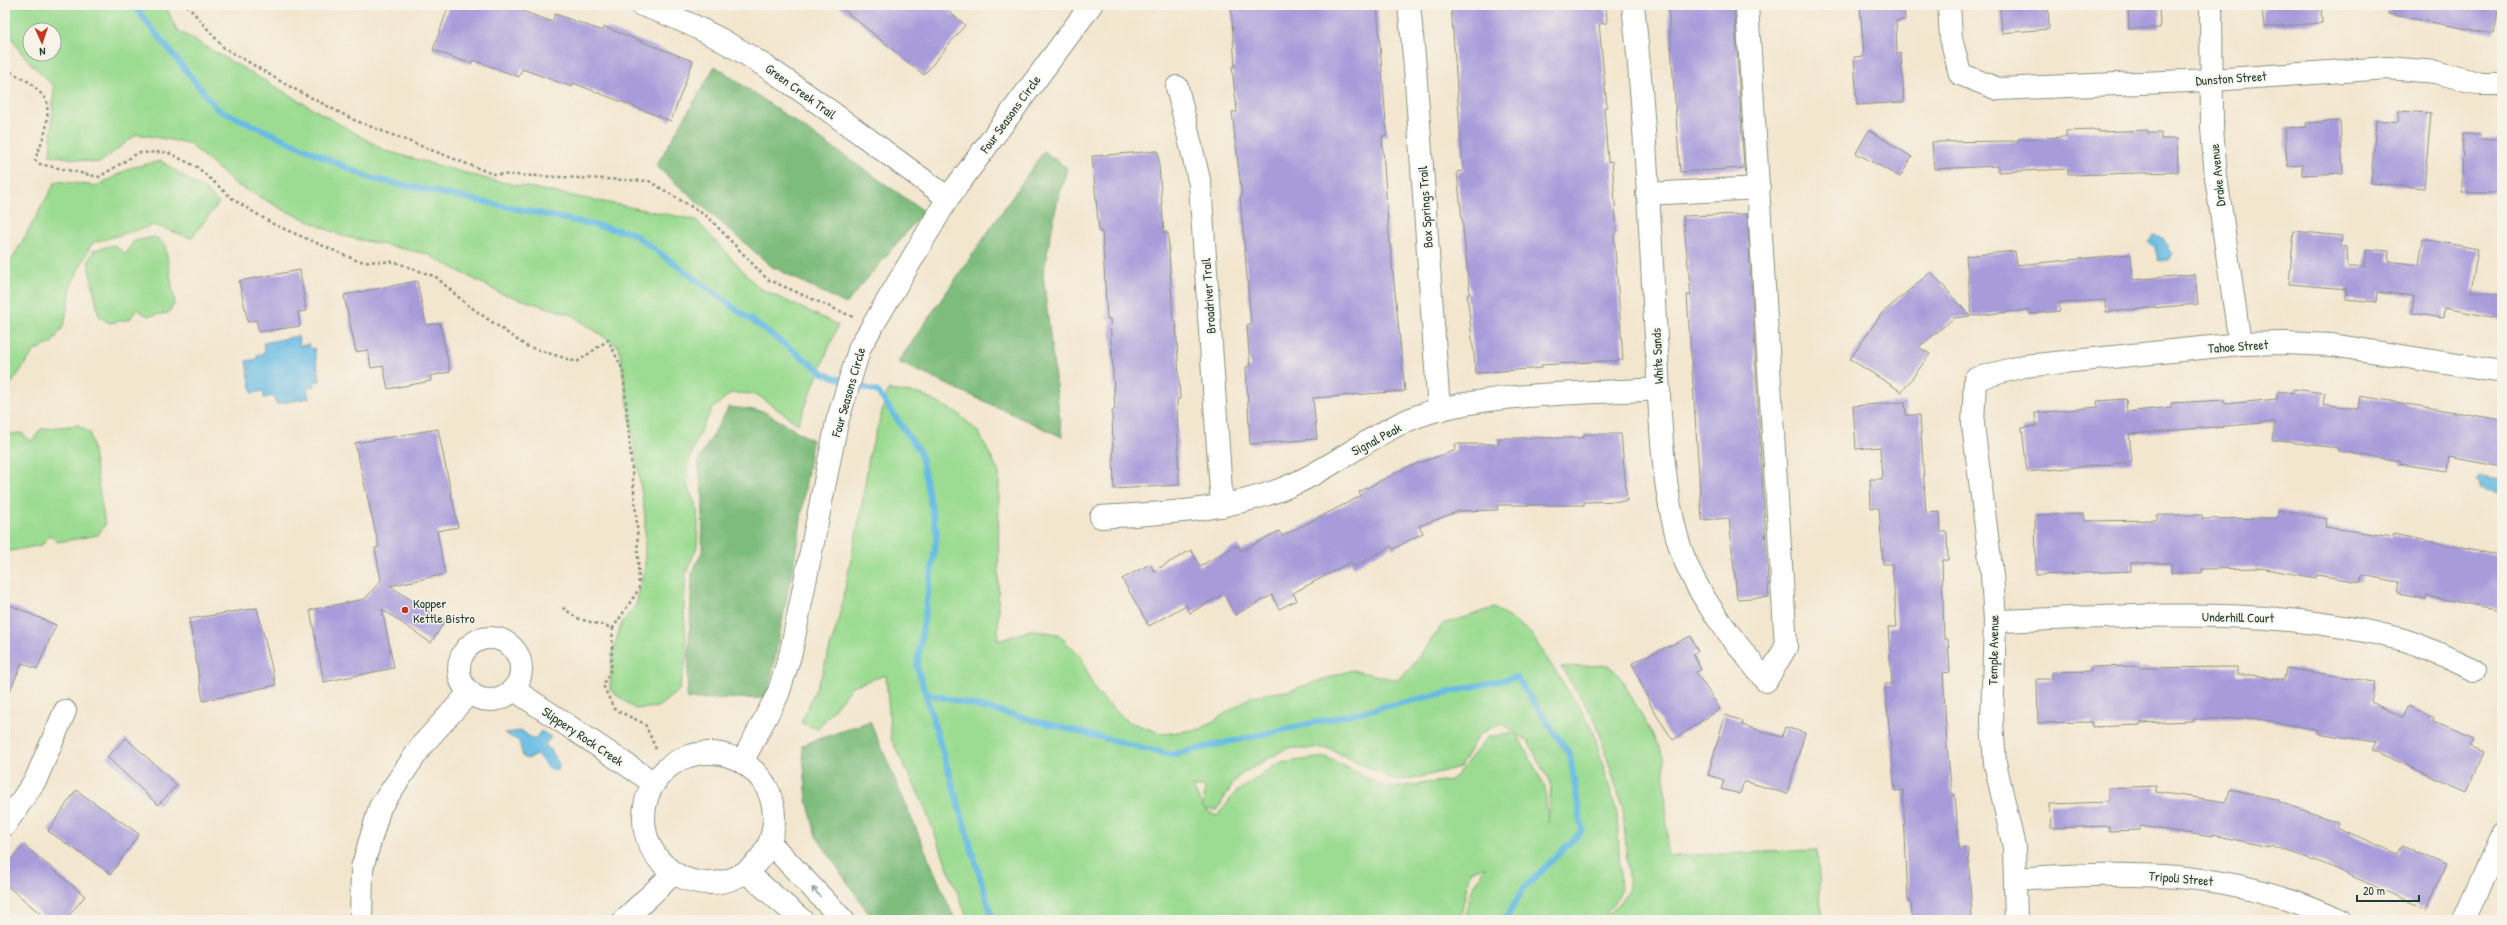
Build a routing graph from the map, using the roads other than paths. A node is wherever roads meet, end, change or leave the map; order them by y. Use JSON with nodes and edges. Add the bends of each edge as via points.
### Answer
{"nodes":[{"id":1,"x":642,"y":5,"type":"edge"},
{"id":2,"x":1091,"y":5,"type":"edge"},
{"id":3,"x":1409,"y":5,"type":"edge"},
{"id":4,"x":1634,"y":5,"type":"edge"},
{"id":5,"x":1747,"y":5,"type":"edge"},
{"id":6,"x":1949,"y":5,"type":"edge"},
{"id":7,"x":2211,"y":5,"type":"edge"},
{"id":8,"x":2212,"y":80,"type":"junction"},
{"id":9,"x":2502,"y":84,"type":"edge"},
{"id":10,"x":1177,"y":87,"type":"dead end"},
{"id":11,"x":1759,"y":188,"type":"junction"},
{"id":12,"x":1647,"y":194,"type":"junction"},
{"id":13,"x":948,"y":198,"type":"junction"},
{"id":14,"x":2240,"y":344,"type":"junction"},
{"id":15,"x":2502,"y":372,"type":"edge"},
{"id":16,"x":1975,"y":379,"type":"joint"},
{"id":17,"x":1659,"y":389,"type":"junction"},
{"id":18,"x":1439,"y":410,"type":"junction"},
{"id":19,"x":1222,"y":506,"type":"junction"},
{"id":20,"x":1101,"y":517,"type":"dead end"},
{"id":21,"x":1995,"y":621,"type":"junction"},
{"id":22,"x":2474,"y":670,"type":"dead end"},
{"id":23,"x":513,"y":689,"type":"junction"},
{"id":24,"x":470,"y":692,"type":"junction"},
{"id":25,"x":65,"y":711,"type":"dead end"},
{"id":26,"x":742,"y":762,"type":"junction"},
{"id":27,"x":654,"y":783,"type":"junction"},
{"id":28,"x":5,"y":825,"type":"edge"},
{"id":29,"x":2502,"y":834,"type":"edge"},
{"id":30,"x":770,"y":843,"type":"junction"},
{"id":31,"x":746,"y":872,"type":"junction"},
{"id":32,"x":674,"y":873,"type":"junction"},
{"id":33,"x":2016,"y":879,"type":"junction"},
{"id":34,"x":361,"y":920,"type":"edge"},
{"id":35,"x":624,"y":920,"type":"edge"},
{"id":36,"x":802,"y":920,"type":"edge"},
{"id":37,"x":843,"y":920,"type":"edge"},
{"id":38,"x":2016,"y":920,"type":"edge"},
{"id":39,"x":2340,"y":920,"type":"edge"},
{"id":40,"x":2464,"y":920,"type":"edge"}],
"edges":[{"from":1,"to":13,"type":"street","name":"Green Creek Trail","via":[[711,33],[760,61]]},
{"from":2,"to":13,"type":"street","name":"Four Seasons Circle"},
{"from":3,"to":18,"type":"street","name":"Box Springs Trail"},
{"from":4,"to":12,"type":"street","name":"White Sands"},
{"from":5,"to":11,"type":"street"},
{"from":6,"to":8,"type":"street","name":"Dunston Street","via":[[1951,38],[1960,74],[1998,89]]},
{"from":7,"to":8,"type":"street","name":"Drake Avenue"},
{"from":8,"to":9,"type":"street","name":"Dunston Street","via":[[2388,68],[2436,72],[2480,84]]},
{"from":8,"to":14,"type":"street","name":"Drake Avenue","via":[[2216,177]]},
{"from":10,"to":19,"type":"street","name":"Broadriver Trail","via":[[1200,184]]},
{"from":11,"to":12,"type":"street"},
{"from":11,"to":17,"type":"street","name":"White Sands","via":[[1786,647],[1766,681],[1707,602],[1694,582],[1683,556],[1674,528]]},
{"from":12,"to":17,"type":"street","name":"White Sands"},
{"from":13,"to":26,"type":"street","name":"Four Seasons Circle","via":[[860,347],[837,422],[791,652],[778,694]]},
{"from":14,"to":15,"type":"street","name":"Tahoe Street","via":[[2332,345]]},
{"from":14,"to":16,"type":"street","name":"Tahoe Street","via":[[2024,366]]},
{"from":16,"to":21,"type":"street","name":"Temple Avenue","via":[[1973,425],[1992,576]]},
{"from":17,"to":18,"type":"street","name":"Signal Peak","via":[[1478,402]]},
{"from":18,"to":19,"type":"street","name":"Signal Peak","via":[[1397,427],[1294,484]]},
{"from":19,"to":20,"type":"street","name":"Signal Peak"},
{"from":21,"to":22,"type":"street","name":"Underhill Court","via":[[2230,615],[2284,618],[2360,630],[2406,641]]},
{"from":21,"to":33,"type":"street","name":"Temple Avenue","via":[[1992,722],[1995,763],[2014,847]]},
{"from":23,"to":24,"type":"street","via":[[497,699],[487,699]]},
{"from":23,"to":24,"type":"street","via":[[521,672],[517,654],[503,640],[484,638],[467,648],[459,665],[463,684]]},
{"from":23,"to":27,"type":"street","name":"Slippery Rock Creek"},
{"from":24,"to":34,"type":"street","via":[[423,744],[380,807],[362,868]]},
{"from":25,"to":28,"type":"street","via":[[36,778]]},
{"from":26,"to":27,"type":"street","via":[[717,754],[704,753],[684,758],[667,768]]},
{"from":26,"to":30,"type":"street","via":[[757,773],[770,794],[774,806],[775,825]]},
{"from":27,"to":32,"type":"street","via":[[646,801],[643,822],[646,836],[658,860]]},
{"from":29,"to":40,"type":"street"},
{"from":30,"to":31,"type":"street","via":[[760,860]]},
{"from":37,"to":30,"type":"street","one_way":true},
{"from":31,"to":32,"type":"street","via":[[729,881],[710,884],[691,881]]},
{"from":31,"to":36,"type":"street"},
{"from":32,"to":35,"type":"street"},
{"from":33,"to":38,"type":"street","name":"Temple Avenue"},
{"from":33,"to":39,"type":"street","name":"Tripoli Street","via":[[2157,874],[2218,881],[2268,891]]}]}
